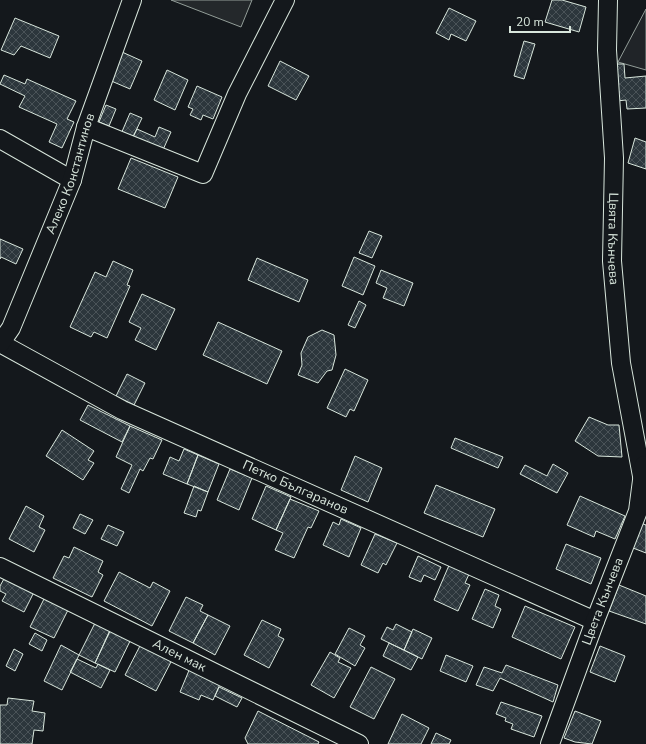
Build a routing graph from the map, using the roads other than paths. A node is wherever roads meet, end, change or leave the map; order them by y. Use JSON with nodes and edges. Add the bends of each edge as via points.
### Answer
{"nodes":[{"id":1,"x":132,"y":0,"type":"edge"},
{"id":2,"x":285,"y":0,"type":"edge"},
{"id":3,"x":608,"y":0,"type":"edge"},
{"id":4,"x":86,"y":128,"type":"junction"},
{"id":5,"x":0,"y":139,"type":"edge"},
{"id":6,"x":72,"y":180,"type":"junction"},
{"id":7,"x":0,"y":343,"type":"edge"},
{"id":8,"x":646,"y":456,"type":"edge"},
{"id":9,"x":642,"y":476,"type":"junction"},
{"id":10,"x":642,"y":512,"type":"edge"},
{"id":11,"x":0,"y":567,"type":"edge"},
{"id":12,"x":595,"y":621,"type":"junction"},
{"id":13,"x":359,"y":744,"type":"edge"},
{"id":14,"x":550,"y":744,"type":"edge"}],
"edges":[{"from":1,"to":4,"type":"street","name":"Алеко Константинов"},
{"from":2,"to":4,"type":"street","via":[[237,94],[204,174]]},
{"from":3,"to":9,"type":"street","name":"Цвята Кънчева","via":[[607,50],[614,158],[612,261],[621,363]]},
{"from":4,"to":6,"type":"street","name":"Алеко Константинов"},
{"from":5,"to":6,"type":"street"},
{"from":6,"to":7,"type":"street","name":"Алеко Константинов","via":[[11,328]]},
{"from":7,"to":12,"type":"street","name":"Петко Българанов","via":[[122,410]]},
{"from":8,"to":9,"type":"street","name":"Цвета Кънчева"},
{"from":9,"to":10,"type":"street","name":"Цвета Кънчева"},
{"from":10,"to":12,"type":"street","name":"Цвета Кънчева"},
{"from":11,"to":13,"type":"street","name":"Ален мак"},
{"from":12,"to":14,"type":"street","name":"Цвета Кънчева"}]}
